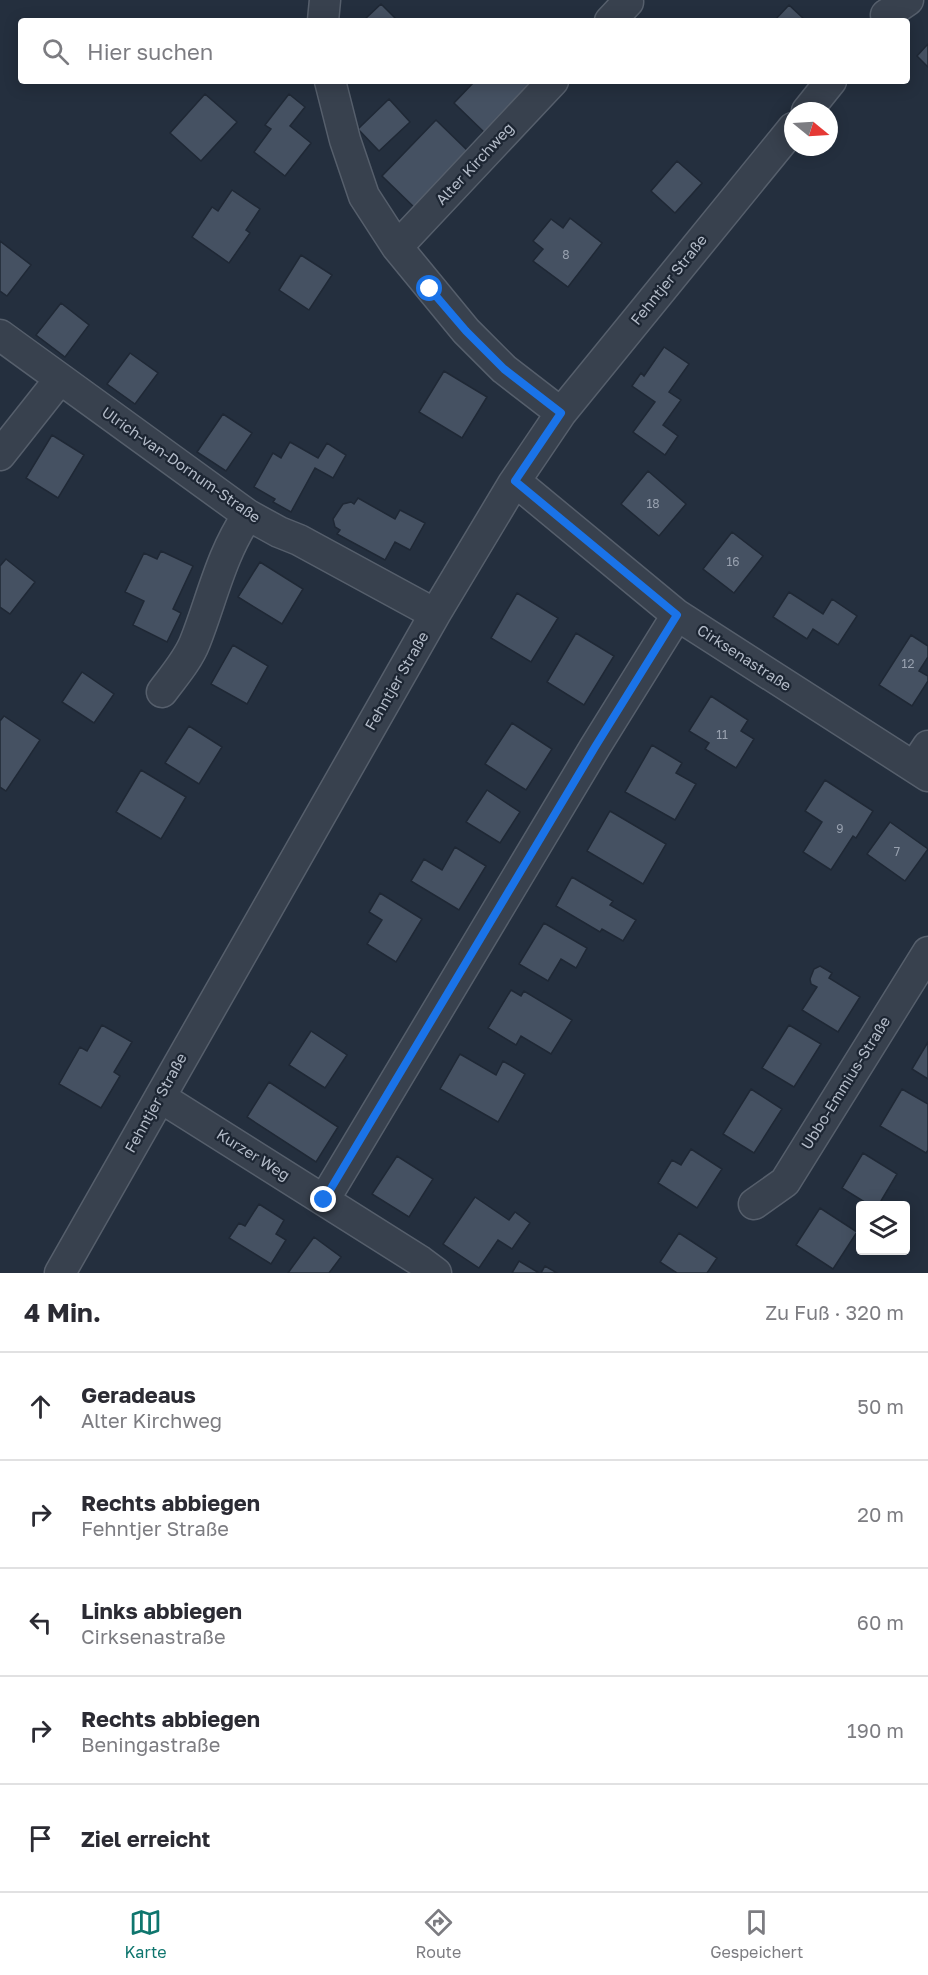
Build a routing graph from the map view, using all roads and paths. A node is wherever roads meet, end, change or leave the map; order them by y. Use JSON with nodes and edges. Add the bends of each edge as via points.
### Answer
{"nodes":[{"id":1,"x":325,"y":0,"type":"edge"},
{"id":2,"x":323,"y":18,"type":"edge"},
{"id":3,"x":331,"y":84,"type":"edge"},
{"id":4,"x":550,"y":84,"type":"edge"},
{"id":5,"x":829,"y":84,"type":"edge"},
{"id":6,"x":814,"y":102,"type":"edge"},
{"id":7,"x":784,"y":139,"type":"edge"},
{"id":8,"x":397,"y":247,"type":"junction"},
{"id":9,"x":0,"y":335,"type":"edge"},
{"id":10,"x":60,"y":379,"type":"junction"},
{"id":11,"x":561,"y":413,"type":"junction"},
{"id":12,"x":0,"y":455,"type":"edge"},
{"id":13,"x":515,"y":481,"type":"junction"},
{"id":14,"x":248,"y":515,"type":"junction"},
{"id":15,"x":435,"y":614,"type":"junction"},
{"id":16,"x":677,"y":615,"type":"junction"},
{"id":17,"x":162,"y":692,"type":"dead end"},
{"id":18,"x":924,"y":763,"type":"edge"},
{"id":19,"x":928,"y":952,"type":"edge"},
{"id":20,"x":160,"y":1097,"type":"junction"},
{"id":21,"x":324,"y":1200,"type":"junction"},
{"id":22,"x":754,"y":1204,"type":"dead end"},
{"id":23,"x":60,"y":1273,"type":"edge"},
{"id":24,"x":436,"y":1273,"type":"edge"}],
"edges":[{"from":1,"to":2,"type":"street"},
{"from":3,"to":8,"type":"street","via":[[364,196]]},
{"from":4,"to":8,"type":"street","name":"Alter Kirchweg"},
{"from":5,"to":6,"type":"street"},
{"from":7,"to":11,"type":"street","name":"Fehntjer Straße"},
{"from":8,"to":11,"type":"street","via":[[496,361]]},
{"from":9,"to":10,"type":"street","name":"Ulrich-van-Dornum-Straße"},
{"from":10,"to":12,"type":"street"},
{"from":10,"to":14,"type":"street","name":"Ulrich-van-Dornum-Straße"},
{"from":11,"to":13,"type":"street","name":"Fehntjer Straße"},
{"from":13,"to":15,"type":"street","name":"Fehntjer Straße"},
{"from":13,"to":16,"type":"street","name":"Cirksenastraße"},
{"from":14,"to":15,"type":"street","name":"Ulrich-van-Dornum-Straße"},
{"from":14,"to":17,"type":"street","via":[[223,561],[195,644]]},
{"from":15,"to":20,"type":"street","name":"Fehntjer Straße"},
{"from":16,"to":18,"type":"street","name":"Cirksenastraße"},
{"from":16,"to":21,"type":"street"},
{"from":19,"to":22,"type":"street","name":"Ubbo-Emmius-Straße","via":[[785,1182]]},
{"from":20,"to":21,"type":"street","name":"Kurzer Weg"},
{"from":20,"to":23,"type":"street","name":"Fehntjer Straße"},
{"from":21,"to":24,"type":"street","name":"Kurzer Weg"}]}
